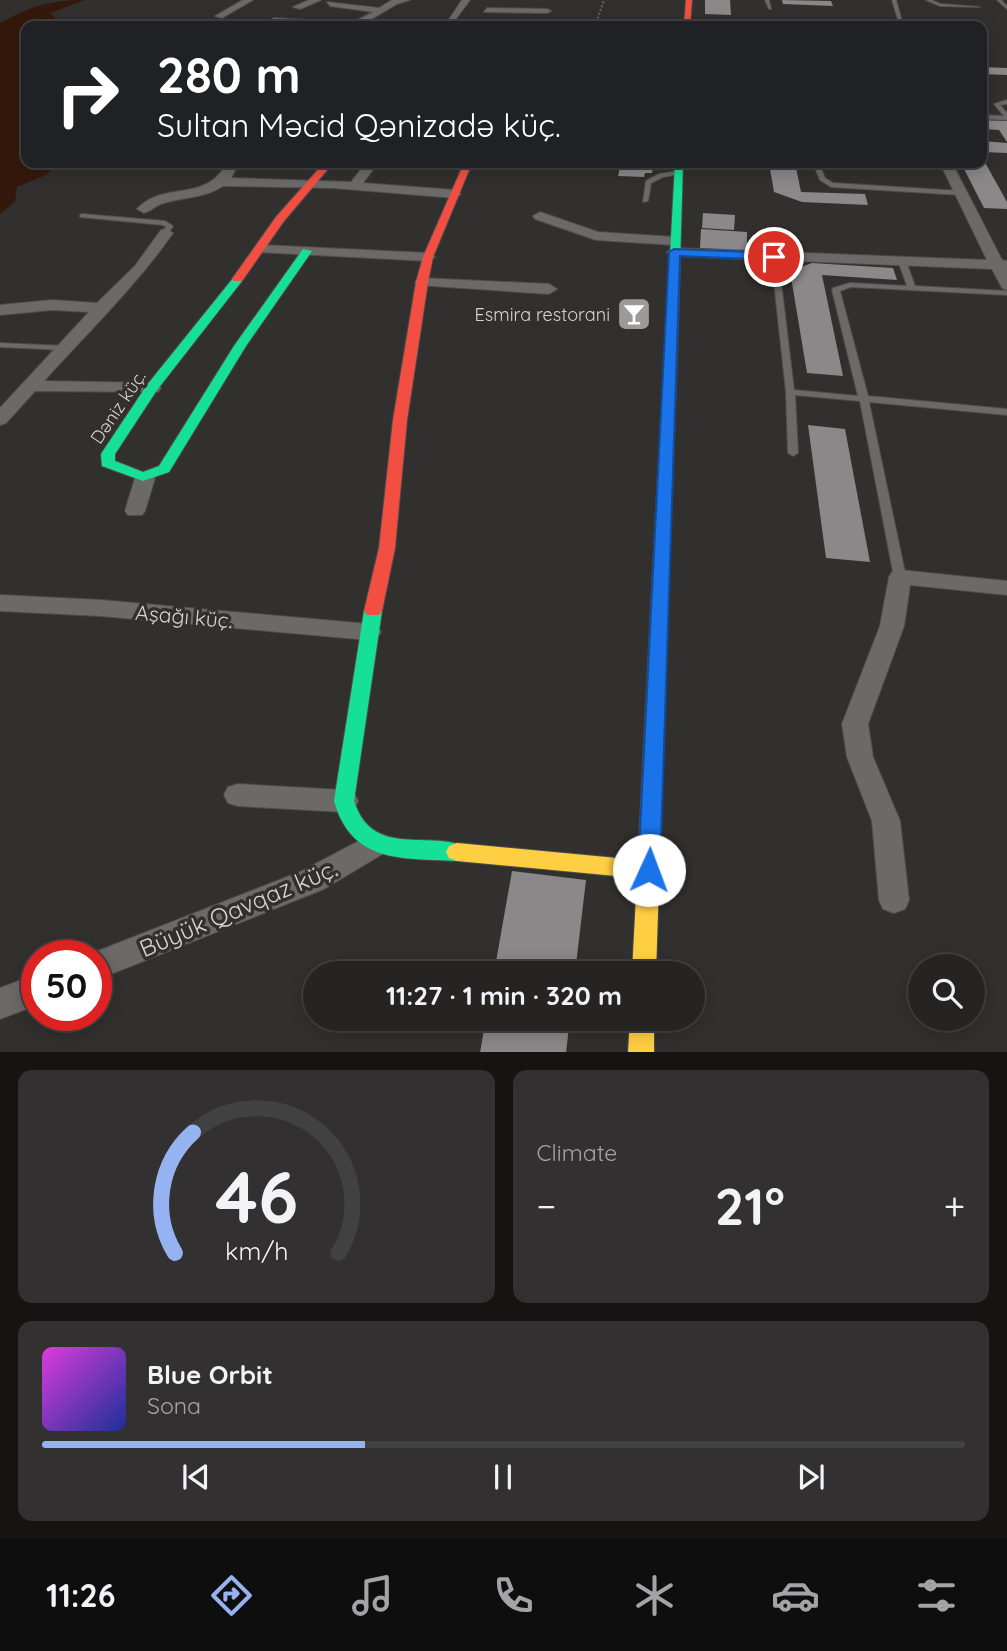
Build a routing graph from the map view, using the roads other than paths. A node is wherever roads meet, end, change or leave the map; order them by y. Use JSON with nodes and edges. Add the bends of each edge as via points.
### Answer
{"nodes":[{"id":1,"x":249,"y":0,"type":"edge"},
{"id":2,"x":317,"y":0,"type":"edge"},
{"id":3,"x":406,"y":0,"type":"edge"},
{"id":4,"x":466,"y":0,"type":"edge"},
{"id":5,"x":550,"y":0,"type":"edge"},
{"id":6,"x":689,"y":0,"type":"edge"},
{"id":7,"x":767,"y":0,"type":"edge"},
{"id":8,"x":894,"y":0,"type":"edge"},
{"id":9,"x":928,"y":0,"type":"edge"},
{"id":10,"x":999,"y":0,"type":"edge"},
{"id":11,"x":330,"y":4,"type":"dead end"},
{"id":12,"x":297,"y":7,"type":"dead end"},
{"id":13,"x":978,"y":7,"type":"dead end"},
{"id":14,"x":770,"y":8,"type":"dead end"},
{"id":15,"x":1007,"y":8,"type":"edge"},
{"id":16,"x":379,"y":10,"type":"junction"},
{"id":17,"x":487,"y":10,"type":"dead end"},
{"id":18,"x":219,"y":16,"type":"dead end"},
{"id":19,"x":362,"y":21,"type":"edge"},
{"id":20,"x":450,"y":21,"type":"edge"},
{"id":21,"x":687,"y":21,"type":"edge"},
{"id":22,"x":900,"y":21,"type":"edge"},
{"id":23,"x":1007,"y":103,"type":"edge"},
{"id":24,"x":987,"y":117,"type":"edge"},
{"id":25,"x":1007,"y":117,"type":"edge"},
{"id":26,"x":230,"y":168,"type":"edge"},
{"id":27,"x":325,"y":168,"type":"edge"},
{"id":28,"x":368,"y":168,"type":"edge"},
{"id":29,"x":466,"y":168,"type":"edge"},
{"id":30,"x":679,"y":168,"type":"edge"},
{"id":31,"x":818,"y":168,"type":"edge"},
{"id":32,"x":948,"y":168,"type":"edge"},
{"id":33,"x":220,"y":182,"type":"junction"},
{"id":34,"x":311,"y":184,"type":"junction"},
{"id":35,"x":355,"y":185,"type":"junction"},
{"id":36,"x":455,"y":194,"type":"junction"},
{"id":37,"x":961,"y":194,"type":"junction"},
{"id":38,"x":645,"y":201,"type":"dead end"},
{"id":39,"x":144,"y":209,"type":"dead end"},
{"id":40,"x":82,"y":216,"type":"dead end"},
{"id":41,"x":540,"y":216,"type":"dead end"},
{"id":42,"x":166,"y":233,"type":"joint"},
{"id":43,"x":674,"y":246,"type":"junction"},
{"id":44,"x":262,"y":249,"type":"junction"},
{"id":45,"x":307,"y":251,"type":"junction"},
{"id":46,"x":428,"y":257,"type":"junction"},
{"id":47,"x":774,"y":257,"type":"junction"},
{"id":48,"x":902,"y":261,"type":"junction"},
{"id":49,"x":1002,"y":265,"type":"edge"},
{"id":50,"x":422,"y":282,"type":"junction"},
{"id":51,"x":1007,"y":285,"type":"edge"},
{"id":52,"x":912,"y":288,"type":"junction"},
{"id":53,"x":550,"y":289,"type":"dead end"},
{"id":54,"x":1007,"y":293,"type":"edge"},
{"id":55,"x":101,"y":308,"type":"junction"},
{"id":56,"x":0,"y":310,"type":"edge"},
{"id":57,"x":0,"y":345,"type":"edge"},
{"id":58,"x":65,"y":348,"type":"junction"},
{"id":59,"x":30,"y":386,"type":"junction"},
{"id":60,"x":152,"y":388,"type":"junction"},
{"id":61,"x":790,"y":392,"type":"junction"},
{"id":62,"x":864,"y":400,"type":"junction"},
{"id":63,"x":1007,"y":412,"type":"edge"},
{"id":64,"x":0,"y":419,"type":"edge"},
{"id":65,"x":793,"y":453,"type":"dead end"},
{"id":66,"x":145,"y":478,"type":"junction"},
{"id":67,"x":135,"y":511,"type":"dead end"},
{"id":68,"x":900,"y":577,"type":"junction"},
{"id":69,"x":1007,"y":588,"type":"edge"},
{"id":70,"x":0,"y":603,"type":"edge"},
{"id":71,"x":369,"y":632,"type":"junction"},
{"id":72,"x":238,"y":795,"type":"dead end"},
{"id":73,"x":344,"y":801,"type":"junction"},
{"id":74,"x":376,"y":844,"type":"junction"},
{"id":75,"x":649,"y":870,"type":"junction"},
{"id":76,"x":894,"y":900,"type":"dead end"},
{"id":77,"x":112,"y":960,"type":"edge"},
{"id":78,"x":645,"y":961,"type":"edge"},
{"id":79,"x":21,"y":995,"type":"edge"},
{"id":80,"x":0,"y":1004,"type":"edge"},
{"id":81,"x":642,"y":1031,"type":"edge"},
{"id":82,"x":641,"y":1052,"type":"edge"}],
"edges":[{"from":1,"to":18,"type":"street"},
{"from":2,"to":12,"type":"street"},
{"from":3,"to":16,"type":"street"},
{"from":4,"to":20,"type":"street"},
{"from":5,"to":17,"type":"street","via":[[546,16]]},
{"from":6,"to":21,"type":"street"},
{"from":7,"to":14,"type":"lane"},
{"from":8,"to":22,"type":"lane"},
{"from":9,"to":13,"type":"lane"},
{"from":10,"to":15,"type":"lane"},
{"from":11,"to":16,"type":"street"},
{"from":16,"to":19,"type":"street"},
{"from":23,"to":25,"type":"lane","via":[[997,104]]},
{"from":24,"to":25,"type":"lane"},
{"from":26,"to":33,"type":"street"},
{"from":27,"to":34,"type":"street","name":"Dəniz küç."},
{"from":28,"to":35,"type":"street"},
{"from":29,"to":36,"type":"street"},
{"from":30,"to":38,"type":"lane","via":[[648,183]]},
{"from":30,"to":43,"type":"street"},
{"from":31,"to":37,"type":"lane","via":[[822,179],[844,188]]},
{"from":32,"to":37,"type":"street"},
{"from":33,"to":34,"type":"street"},
{"from":33,"to":39,"type":"street"},
{"from":34,"to":35,"type":"street"},
{"from":34,"to":44,"type":"street","name":"Dəniz küç.","via":[[280,219]]},
{"from":35,"to":36,"type":"street"},
{"from":36,"to":46,"type":"street"},
{"from":37,"to":49,"type":"street"},
{"from":40,"to":42,"type":"lane","via":[[165,223],[170,226]]},
{"from":41,"to":43,"type":"street","via":[[596,236]]},
{"from":42,"to":55,"type":"street","via":[[140,269]]},
{"from":43,"to":47,"type":"street"},
{"from":43,"to":75,"type":"street"},
{"from":44,"to":45,"type":"street"},
{"from":44,"to":60,"type":"street","name":"Dəniz küç."},
{"from":45,"to":46,"type":"street"},
{"from":45,"to":66,"type":"street","via":[[240,346],[164,469]]},
{"from":46,"to":50,"type":"street"},
{"from":47,"to":48,"type":"street"},
{"from":47,"to":61,"type":"lane"},
{"from":48,"to":49,"type":"street"},
{"from":48,"to":52,"type":"lane"},
{"from":49,"to":51,"type":"street"},
{"from":50,"to":53,"type":"street"},
{"from":50,"to":71,"type":"street","via":[[400,420],[387,548]]},
{"from":52,"to":54,"type":"lane"},
{"from":52,"to":62,"type":"lane","via":[[850,285],[836,290]]},
{"from":55,"to":56,"type":"street","via":[[61,305]]},
{"from":55,"to":58,"type":"street"},
{"from":57,"to":58,"type":"lane"},
{"from":58,"to":59,"type":"street"},
{"from":59,"to":60,"type":"street"},
{"from":59,"to":64,"type":"street"},
{"from":60,"to":66,"type":"street","name":"Dəniz küç.","via":[[106,459]]},
{"from":61,"to":62,"type":"lane"},
{"from":61,"to":65,"type":"lane"},
{"from":62,"to":63,"type":"lane"},
{"from":62,"to":68,"type":"lane"},
{"from":66,"to":67,"type":"street"},
{"from":68,"to":69,"type":"street"},
{"from":68,"to":76,"type":"street","via":[[892,626],[855,724],[860,757],[886,821]]},
{"from":70,"to":71,"type":"street","name":"Aşağı küç."},
{"from":71,"to":73,"type":"street"},
{"from":72,"to":73,"type":"street"},
{"from":73,"to":74,"type":"street","via":[[346,821]]},
{"from":74,"to":75,"type":"street"},
{"from":74,"to":77,"type":"street","name":"Büyük Qavqaz küç.","via":[[313,880]]},
{"from":75,"to":78,"type":"street"},
{"from":79,"to":80,"type":"street"},
{"from":81,"to":82,"type":"street"}]}
